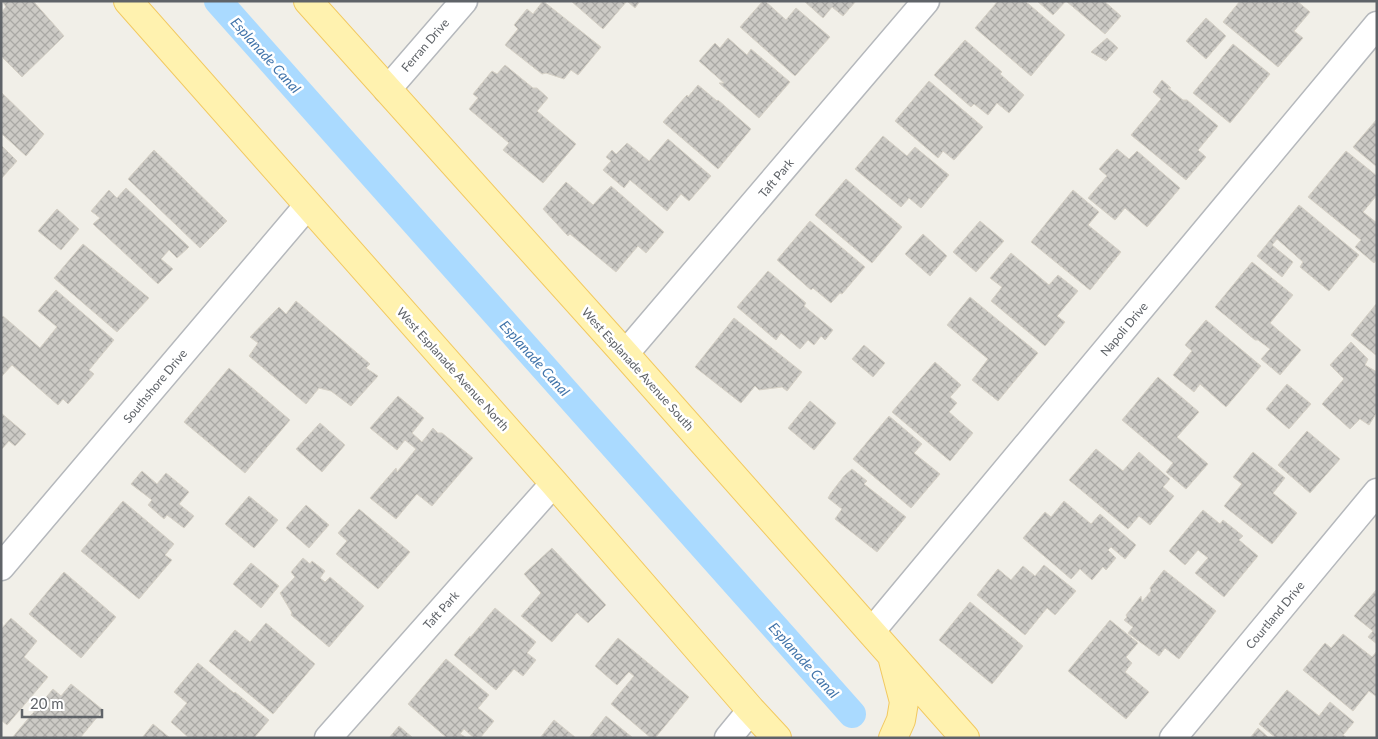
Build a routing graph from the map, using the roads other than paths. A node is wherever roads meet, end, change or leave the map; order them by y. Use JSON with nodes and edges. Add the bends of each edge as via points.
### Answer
{"nodes":[{"id":1,"x":128,"y":1,"type":"edge"},
{"id":2,"x":308,"y":1,"type":"edge"},
{"id":3,"x":464,"y":1,"type":"edge"},
{"id":4,"x":926,"y":1,"type":"edge"},
{"id":5,"x":1377,"y":26,"type":"edge"},
{"id":6,"x":387,"y":90,"type":"junction"},
{"id":7,"x":308,"y":205,"type":"junction"},
{"id":8,"x":625,"y":354,"type":"junction"},
{"id":9,"x":554,"y":483,"type":"junction"},
{"id":10,"x":1377,"y":492,"type":"edge"},
{"id":11,"x":1,"y":567,"type":"edge"},
{"id":12,"x":871,"y":632,"type":"junction"},
{"id":13,"x":892,"y":656,"type":"junction"},
{"id":14,"x":751,"y":710,"type":"junction"},
{"id":15,"x":328,"y":738,"type":"edge"},
{"id":16,"x":728,"y":738,"type":"edge"},
{"id":17,"x":777,"y":738,"type":"edge"},
{"id":18,"x":893,"y":738,"type":"edge"},
{"id":19,"x":966,"y":738,"type":"edge"},
{"id":20,"x":1173,"y":738,"type":"edge"}],
"edges":[{"from":1,"to":7,"type":"main road","name":"West Esplanade Avenue North"},
{"from":2,"to":6,"type":"main road","name":"West Esplanade Avenue South"},
{"from":3,"to":6,"type":"street","name":"Ferran Drive"},
{"from":4,"to":8,"type":"street","name":"Taft Park"},
{"from":5,"to":12,"type":"street","name":"Napoli Drive"},
{"from":6,"to":8,"type":"main road","name":"West Esplanade Avenue South"},
{"from":7,"to":9,"type":"main road","name":"West Esplanade Avenue North"},
{"from":7,"to":11,"type":"street","name":"Southshore Drive"},
{"from":8,"to":12,"type":"main road","name":"West Esplanade Avenue South"},
{"from":9,"to":14,"type":"main road","name":"West Esplanade Avenue North"},
{"from":9,"to":15,"type":"street","name":"Taft Park"},
{"from":10,"to":20,"type":"street","name":"Courtland Drive"},
{"from":12,"to":13,"type":"main road","name":"West Esplanade Avenue South"},
{"from":13,"to":18,"type":"main road","via":[[904,702]]},
{"from":13,"to":19,"type":"main road","name":"West Esplanade Avenue South"},
{"from":14,"to":16,"type":"street"},
{"from":14,"to":17,"type":"main road","name":"West Esplanade Avenue North"}]}
